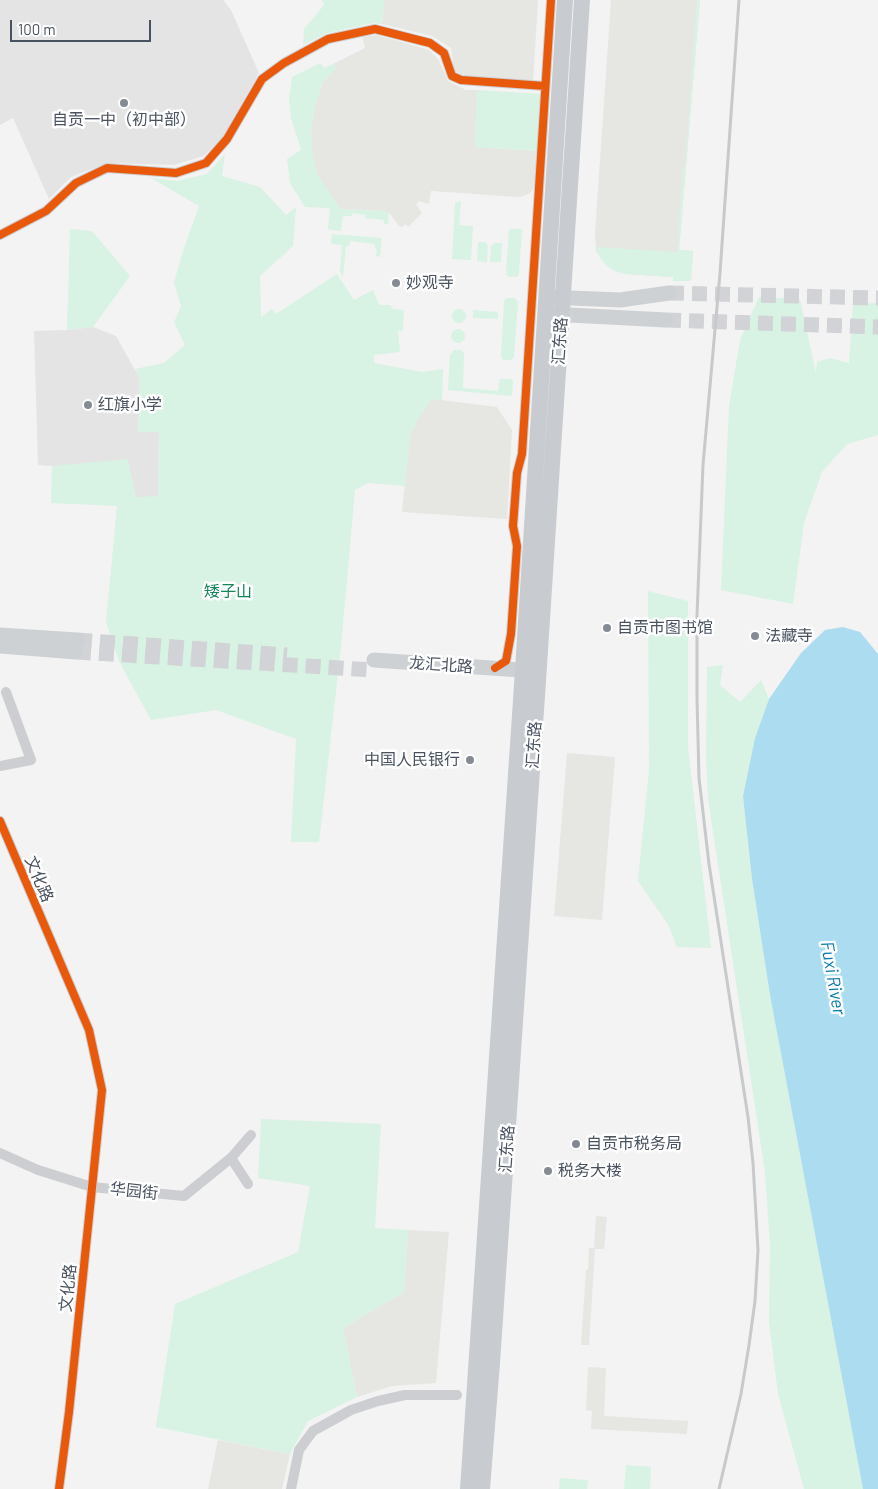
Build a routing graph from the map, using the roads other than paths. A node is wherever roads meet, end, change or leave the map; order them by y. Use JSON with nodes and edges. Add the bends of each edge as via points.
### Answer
{"nodes":[{"id":1,"x":551,"y":0,"type":"edge"},
{"id":2,"x":565,"y":0,"type":"edge"},
{"id":3,"x":582,"y":0,"type":"edge"},
{"id":4,"x":545,"y":86,"type":"junction"},
{"id":5,"x":0,"y":235,"type":"edge"},
{"id":6,"x":555,"y":297,"type":"junction"},
{"id":7,"x":554,"y":314,"type":"junction"},
{"id":8,"x":0,"y":634,"type":"edge"},
{"id":9,"x":0,"y":646,"type":"edge"},
{"id":10,"x":495,"y":668,"type":"junction"},
{"id":11,"x":531,"y":675,"type":"junction"},
{"id":12,"x":6,"y":692,"type":"dead end"},
{"id":13,"x":0,"y":766,"type":"edge"},
{"id":14,"x":0,"y":821,"type":"edge"},
{"id":15,"x":251,"y":1134,"type":"dead end"},
{"id":16,"x":0,"y":1153,"type":"edge"},
{"id":17,"x":231,"y":1158,"type":"junction"},
{"id":18,"x":248,"y":1184,"type":"dead end"},
{"id":19,"x":92,"y":1187,"type":"junction"},
{"id":20,"x":457,"y":1395,"type":"dead end"},
{"id":21,"x":59,"y":1489,"type":"edge"},
{"id":22,"x":290,"y":1489,"type":"edge"},
{"id":23,"x":468,"y":1489,"type":"edge"},
{"id":24,"x":482,"y":1489,"type":"edge"}],
"edges":[{"from":1,"to":4,"type":"street"},
{"from":2,"to":6,"type":"main road","name":"汇东路"},
{"from":3,"to":6,"type":"main road","name":"汇东路"},
{"from":4,"to":5,"type":"street","via":[[461,80],[452,76],[444,53],[430,42],[376,29],[328,40],[284,62],[262,79],[227,139],[206,163],[176,173],[107,168],[76,183],[46,211]]},
{"from":4,"to":10,"type":"street","via":[[522,454],[517,473],[513,526],[517,546],[511,634],[506,661]]},
{"from":6,"to":7,"type":"main road","name":"汇东路"},
{"from":6,"to":7,"type":"main road","via":[[620,300],[665,293],[654,302],[654,309],[663,320]]},
{"from":7,"to":11,"type":"main road","name":"汇东路"},
{"from":8,"to":9,"type":"main road","via":[[77,646]]},
{"from":10,"to":11,"type":"main road","name":"龙汇北路"},
{"from":10,"to":11,"type":"main road","name":"龙汇北路","via":[[374,665]]},
{"from":11,"to":23,"type":"main road","name":"汇东路"},
{"from":11,"to":24,"type":"main road","name":"汇东路"},
{"from":12,"to":13,"type":"street","via":[[31,760]]},
{"from":14,"to":19,"type":"street","name":"文化路","via":[[89,1030],[102,1090]]},
{"from":15,"to":17,"type":"street","name":"华园街"},
{"from":16,"to":19,"type":"street","name":"华园街","via":[[38,1170]]},
{"from":17,"to":18,"type":"street"},
{"from":17,"to":19,"type":"street","name":"华园街","via":[[184,1196]]},
{"from":19,"to":21,"type":"street","name":"文化路"},
{"from":20,"to":22,"type":"street","via":[[405,1395],[378,1401],[351,1410],[313,1431],[299,1450]]}]}
